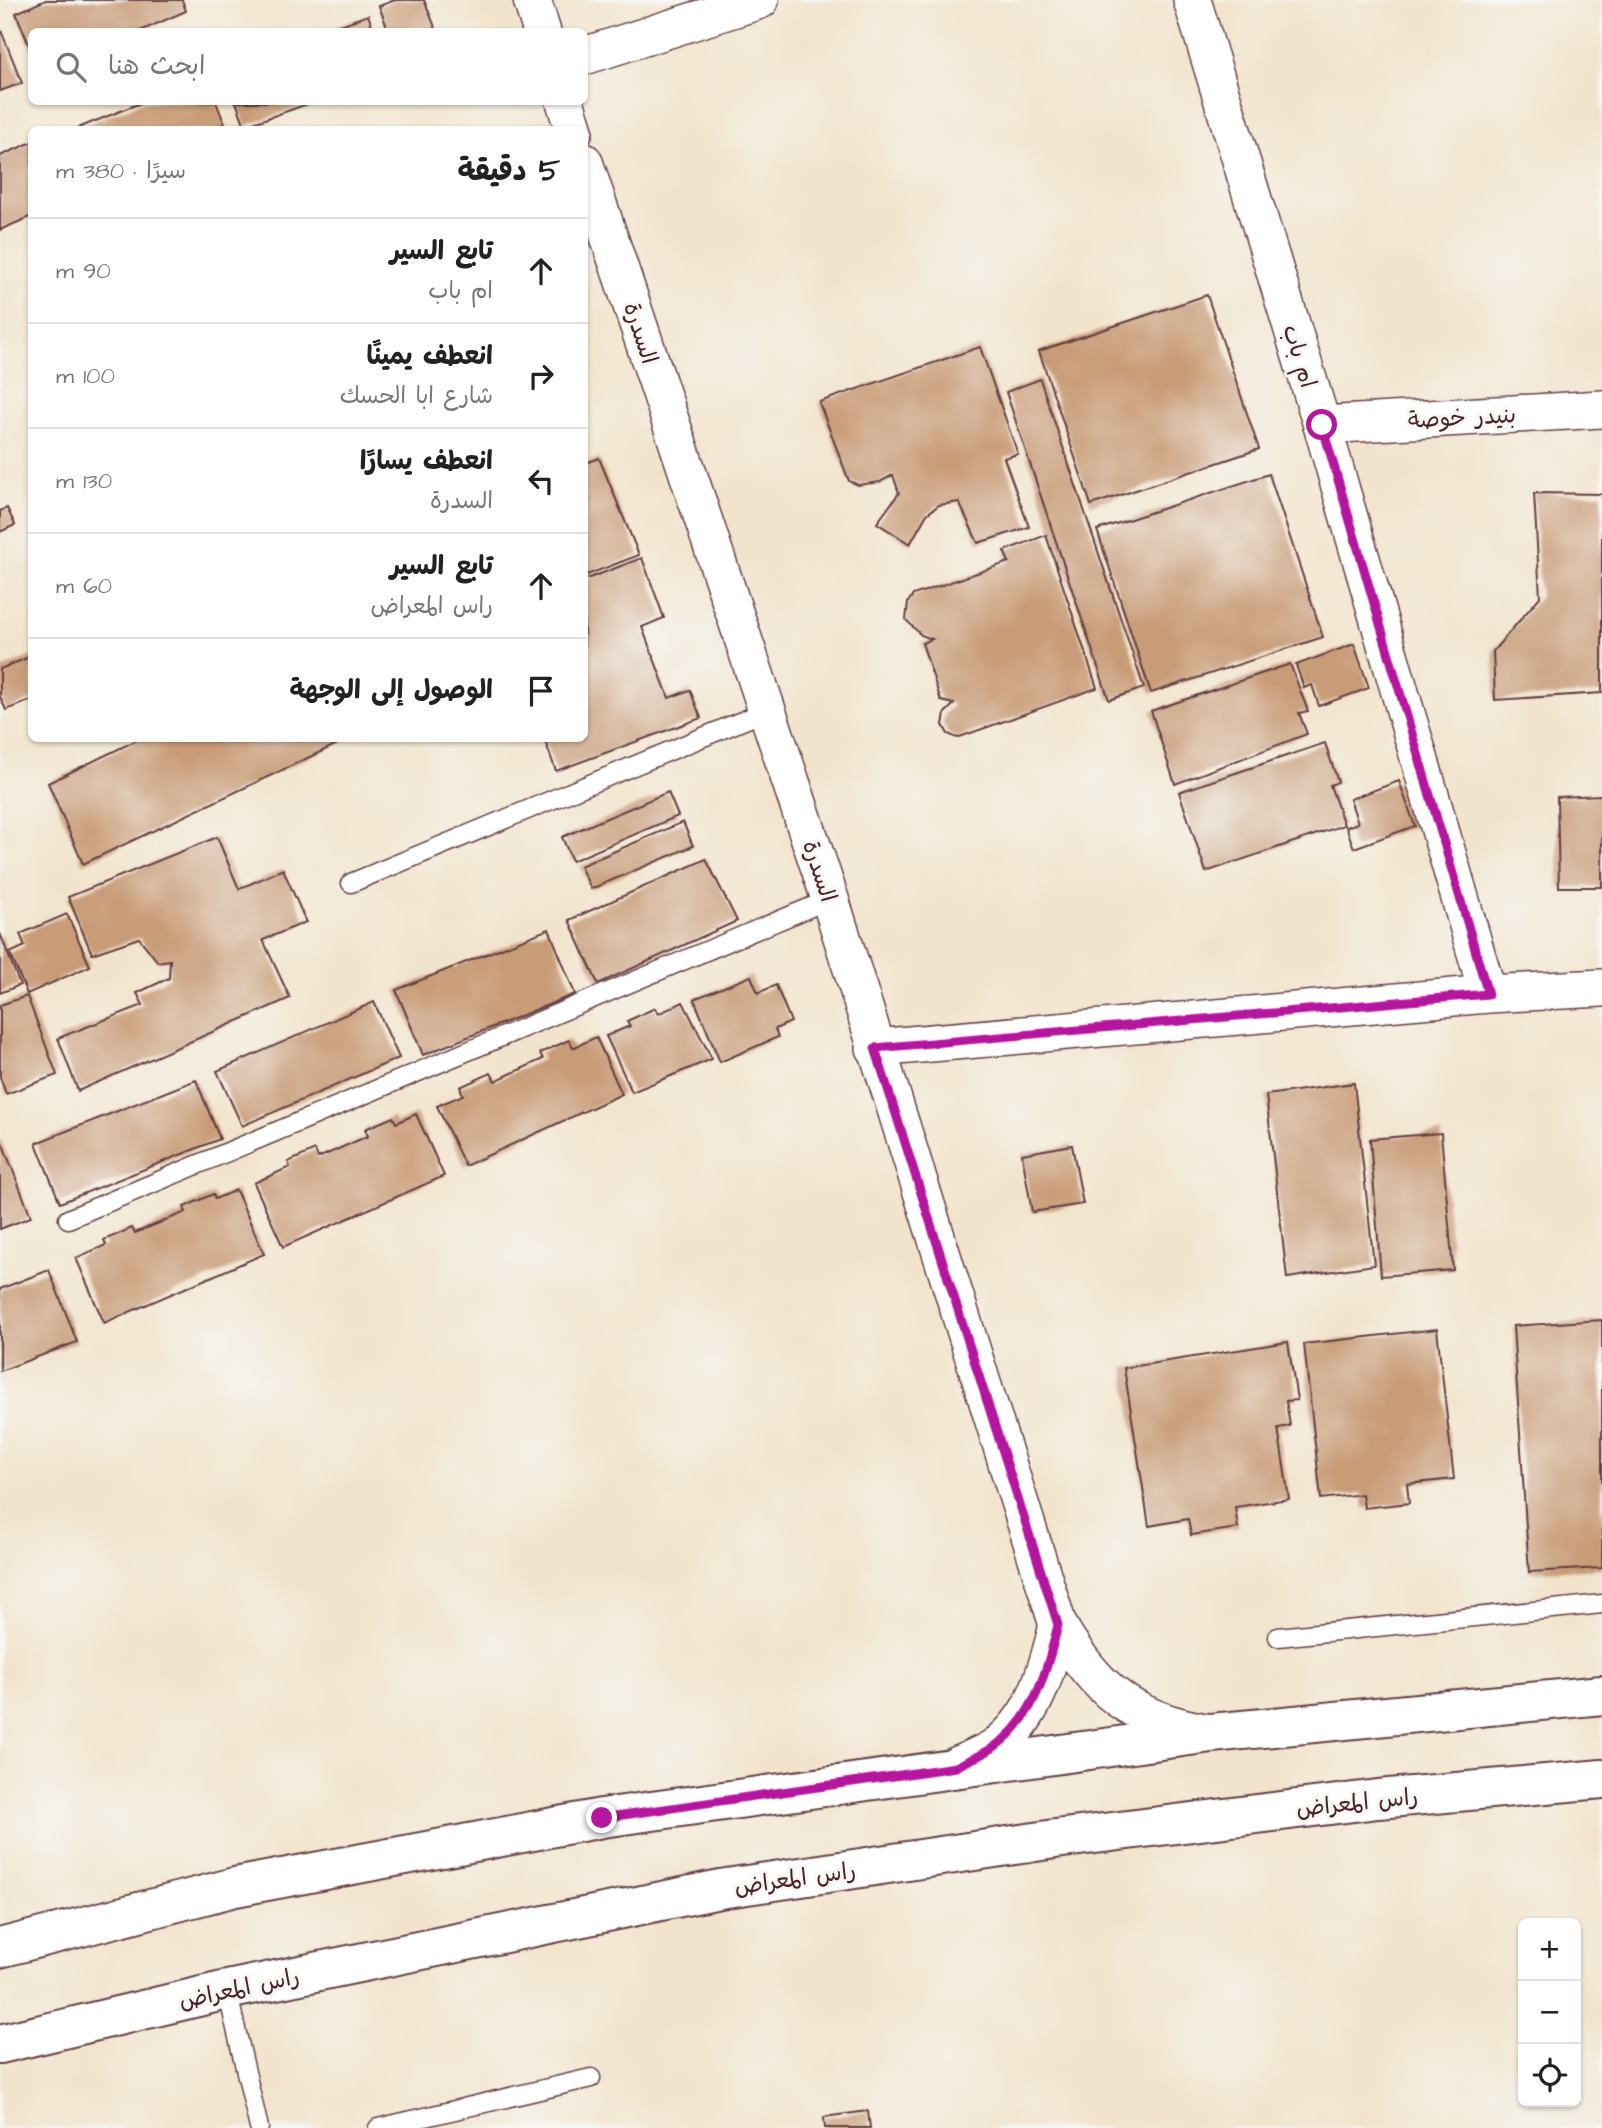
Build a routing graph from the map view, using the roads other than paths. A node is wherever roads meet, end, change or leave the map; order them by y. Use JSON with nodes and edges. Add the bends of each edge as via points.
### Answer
{"nodes":[{"id":1,"x":532,"y":0,"type":"edge"},
{"id":2,"x":760,"y":0,"type":"edge"},
{"id":3,"x":1192,"y":0,"type":"edge"},
{"id":4,"x":541,"y":28,"type":"edge"},
{"id":5,"x":588,"y":55,"type":"edge"},
{"id":6,"x":566,"y":105,"type":"edge"},
{"id":7,"x":573,"y":126,"type":"edge"},
{"id":8,"x":588,"y":174,"type":"edge"},
{"id":9,"x":1602,"y":409,"type":"edge"},
{"id":10,"x":1322,"y":425,"type":"junction"},
{"id":11,"x":766,"y":711,"type":"junction"},
{"id":12,"x":351,"y":883,"type":"dead end"},
{"id":13,"x":830,"y":899,"type":"junction"},
{"id":14,"x":1602,"y":988,"type":"edge"},
{"id":15,"x":1488,"y":994,"type":"junction"},
{"id":16,"x":875,"y":1048,"type":"junction"},
{"id":17,"x":68,"y":1219,"type":"dead end"},
{"id":18,"x":1602,"y":1604,"type":"edge"},
{"id":19,"x":1058,"y":1625,"type":"junction"},
{"id":20,"x":1278,"y":1637,"type":"dead end"},
{"id":21,"x":1602,"y":1695,"type":"edge"},
{"id":22,"x":1211,"y":1733,"type":"junction"},
{"id":23,"x":956,"y":1767,"type":"junction"},
{"id":24,"x":1602,"y":1779,"type":"edge"},
{"id":25,"x":0,"y":1948,"type":"edge"},
{"id":26,"x":227,"y":1990,"type":"junction"},
{"id":27,"x":0,"y":2043,"type":"edge"},
{"id":28,"x":591,"y":2078,"type":"dead end"},
{"id":29,"x":259,"y":2128,"type":"edge"},
{"id":30,"x":378,"y":2128,"type":"edge"}],
"edges":[{"from":1,"to":4,"type":"street"},
{"from":2,"to":5,"type":"street"},
{"from":3,"to":10,"type":"street","name":"ام باب"},
{"from":6,"to":7,"type":"street"},
{"from":8,"to":11,"type":"street","name":"السدرة"},
{"from":9,"to":10,"type":"street","name":"بنيدر خوصة"},
{"from":10,"to":15,"type":"street","name":"ام باب"},
{"from":11,"to":12,"type":"lane"},
{"from":11,"to":13,"type":"street","name":"السدرة"},
{"from":13,"to":16,"type":"street","name":"السدرة"},
{"from":13,"to":17,"type":"lane"},
{"from":14,"to":15,"type":"street"},
{"from":15,"to":16,"type":"street"},
{"from":16,"to":19,"type":"street","name":"السدرة"},
{"from":18,"to":20,"type":"lane"},
{"from":19,"to":22,"type":"street","name":"السدرة","via":[[1079,1662],[1105,1690],[1137,1712],[1173,1727]]},
{"from":19,"to":23,"type":"street","via":[[1046,1673],[1027,1714],[995,1746]]},
{"from":21,"to":22,"type":"street"},
{"from":22,"to":23,"type":"street"},
{"from":23,"to":25,"type":"street","via":[[602,1818],[249,1884]]},
{"from":24,"to":26,"type":"street","name":"راس المعراض","via":[[1364,1800],[1055,1839],[720,1889]]},
{"from":26,"to":27,"type":"street","name":"راس المعراض"},
{"from":26,"to":29,"type":"lane"},
{"from":28,"to":30,"type":"lane"}]}
